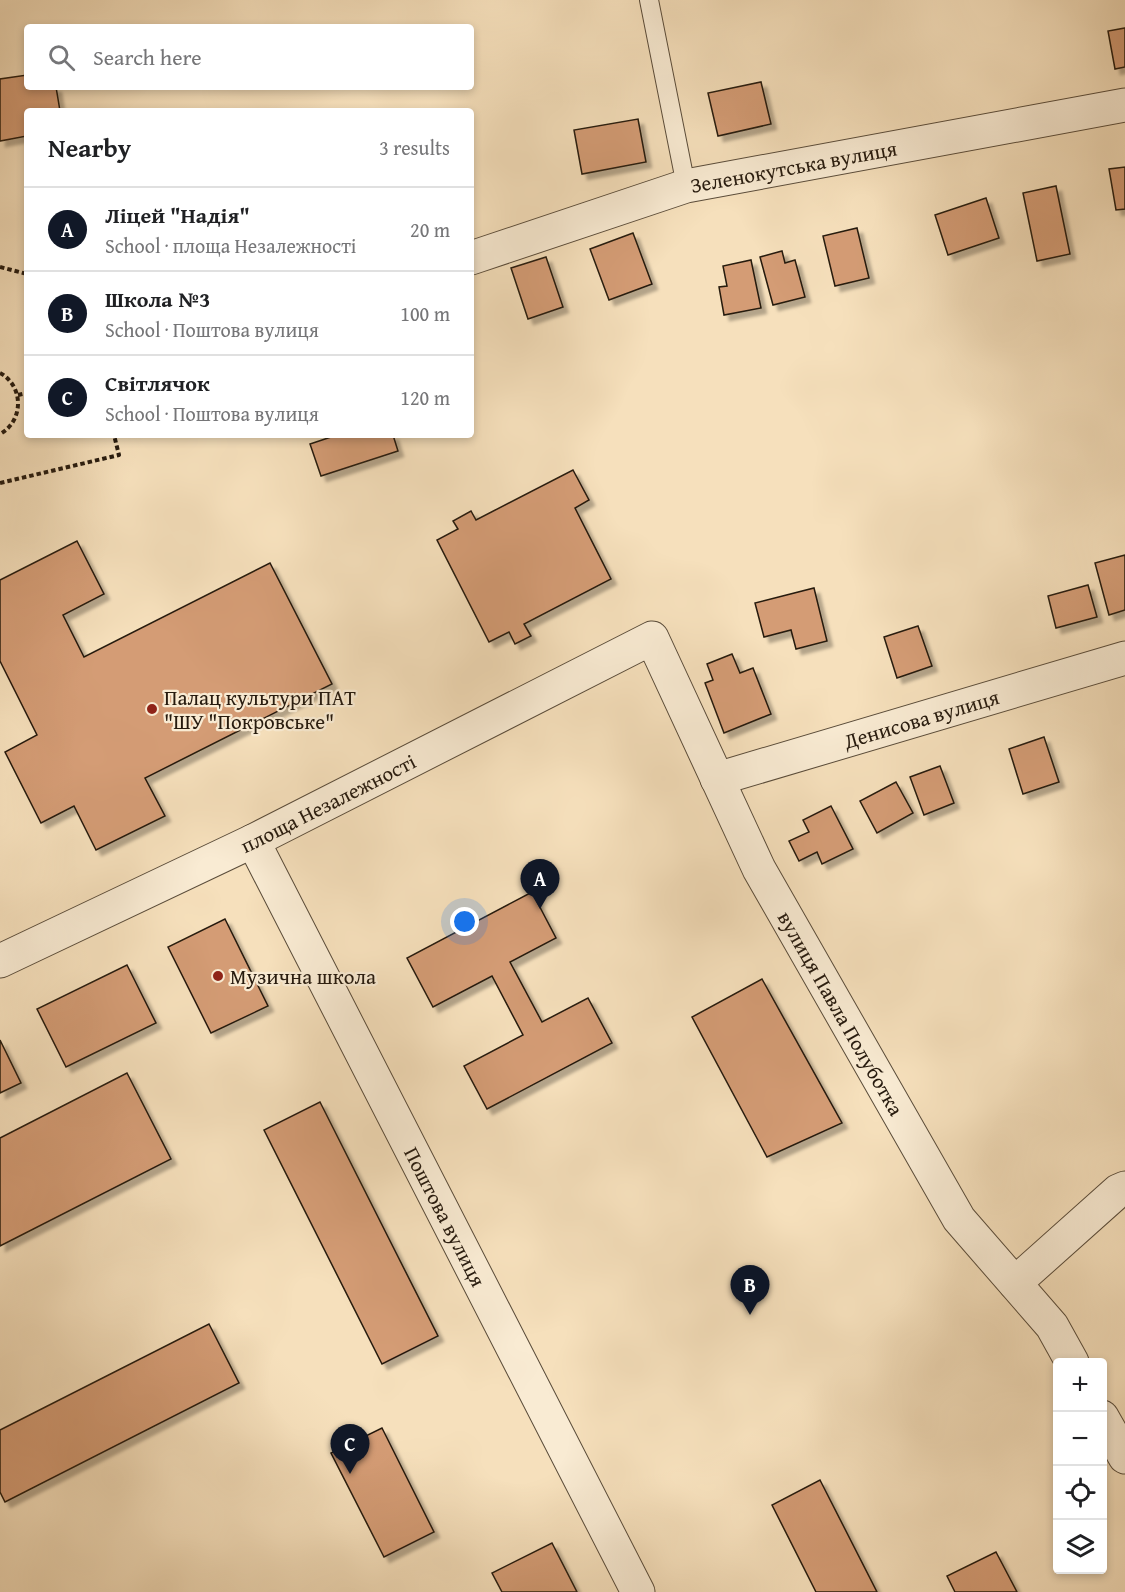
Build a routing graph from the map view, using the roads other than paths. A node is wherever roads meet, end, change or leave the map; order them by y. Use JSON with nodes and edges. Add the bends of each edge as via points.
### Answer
{"nodes":[{"id":1,"x":649,"y":0,"type":"edge"},
{"id":2,"x":1125,"y":105,"type":"edge"},
{"id":3,"x":686,"y":186,"type":"junction"},
{"id":4,"x":474,"y":257,"type":"edge"},
{"id":5,"x":652,"y":638,"type":"joint"},
{"id":6,"x":1125,"y":658,"type":"edge"},
{"id":7,"x":717,"y":779,"type":"junction"},
{"id":8,"x":253,"y":841,"type":"junction"},
{"id":9,"x":0,"y":961,"type":"edge"},
{"id":10,"x":1125,"y":1188,"type":"edge"},
{"id":11,"x":1015,"y":1283,"type":"junction"},
{"id":12,"x":1070,"y":1358,"type":"edge"},
{"id":13,"x":1107,"y":1426,"type":"edge"},
{"id":14,"x":1125,"y":1457,"type":"edge"},
{"id":15,"x":638,"y":1592,"type":"edge"}],
"edges":[{"from":1,"to":3,"type":"lane"},
{"from":2,"to":3,"type":"street","name":"Зеленокутська вулиця"},
{"from":3,"to":4,"type":"street","name":"Зеленокутська вулиця"},
{"from":5,"to":7,"type":"street","name":"вулиця Павла Полуботка"},
{"from":5,"to":8,"type":"street","name":"площа Незалежності"},
{"from":6,"to":7,"type":"street","name":"Денисова вулиця"},
{"from":7,"to":11,"type":"street","name":"вулиця Павла Полуботка","via":[[759,869],[959,1219]]},
{"from":8,"to":9,"type":"street","name":"площа Незалежності"},
{"from":8,"to":15,"type":"street","name":"Поштова вулиця"},
{"from":10,"to":11,"type":"street"},
{"from":11,"to":12,"type":"street","name":"вулиця Павла Полуботка","via":[[1052,1326]]},
{"from":13,"to":14,"type":"street"}]}
